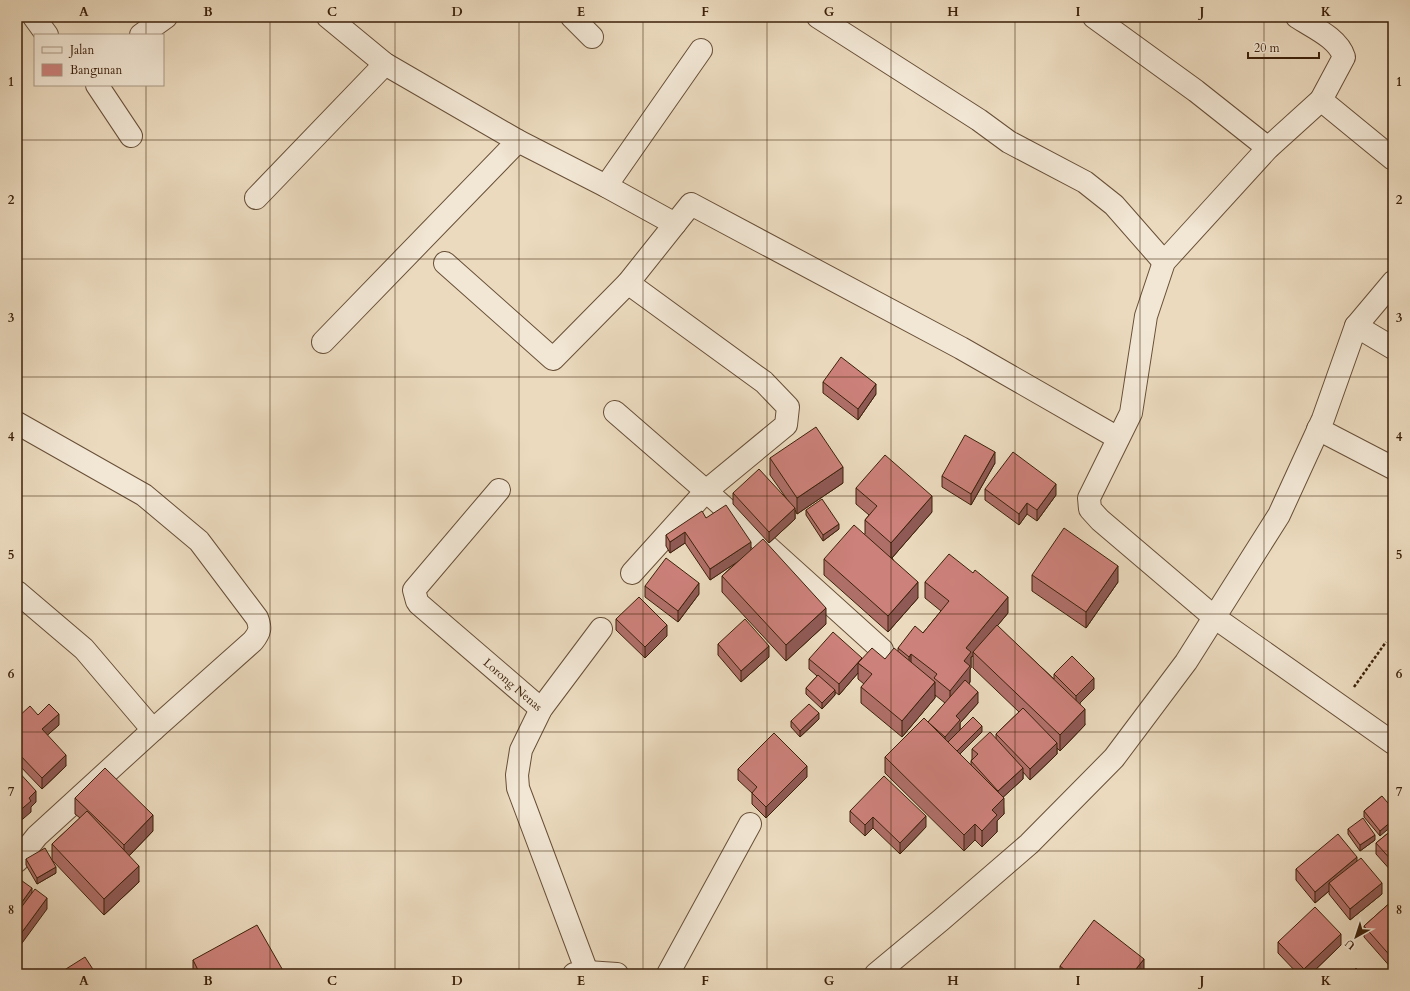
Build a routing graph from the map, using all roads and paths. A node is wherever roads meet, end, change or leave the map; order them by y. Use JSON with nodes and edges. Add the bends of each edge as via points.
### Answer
{"nodes":[{"id":1,"x":34,"y":17,"type":"edge"},
{"id":2,"x":166,"y":17,"type":"edge"},
{"id":3,"x":328,"y":17,"type":"edge"},
{"id":4,"x":572,"y":17,"type":"edge"},
{"id":5,"x":818,"y":17,"type":"edge"},
{"id":6,"x":1094,"y":17,"type":"edge"},
{"id":7,"x":1297,"y":17,"type":"edge"},
{"id":8,"x":46,"y":34,"type":"edge"},
{"id":9,"x":142,"y":34,"type":"edge"},
{"id":10,"x":592,"y":37,"type":"dead end"},
{"id":11,"x":700,"y":50,"type":"dead end"},
{"id":12,"x":385,"y":64,"type":"junction"},
{"id":13,"x":98,"y":86,"type":"edge"},
{"id":14,"x":1321,"y":100,"type":"junction"},
{"id":15,"x":131,"y":136,"type":"dead end"},
{"id":16,"x":518,"y":142,"type":"junction"},
{"id":17,"x":1268,"y":148,"type":"junction"},
{"id":18,"x":1393,"y":159,"type":"edge"},
{"id":19,"x":606,"y":186,"type":"junction"},
{"id":20,"x":256,"y":198,"type":"dead end"},
{"id":21,"x":675,"y":224,"type":"junction"},
{"id":22,"x":1164,"y":262,"type":"junction"},
{"id":23,"x":446,"y":264,"type":"dead end"},
{"id":24,"x":1393,"y":282,"type":"edge"},
{"id":25,"x":628,"y":283,"type":"junction"},
{"id":26,"x":1356,"y":326,"type":"junction"},
{"id":27,"x":323,"y":342,"type":"dead end"},
{"id":28,"x":1393,"y":348,"type":"edge"},
{"id":29,"x":615,"y":412,"type":"dead end"},
{"id":30,"x":17,"y":423,"type":"edge"},
{"id":31,"x":1318,"y":429,"type":"junction"},
{"id":32,"x":1118,"y":438,"type":"junction"},
{"id":33,"x":1393,"y":468,"type":"edge"},
{"id":34,"x":499,"y":490,"type":"dead end"},
{"id":35,"x":706,"y":492,"type":"junction"},
{"id":36,"x":632,"y":572,"type":"dead end"},
{"id":37,"x":17,"y":592,"type":"edge"},
{"id":38,"x":1214,"y":616,"type":"junction"},
{"id":39,"x":601,"y":629,"type":"dead end"},
{"id":40,"x":1386,"y":642,"type":"dead end"},
{"id":41,"x":882,"y":650,"type":"dead end"},
{"id":42,"x":1340,"y":706,"type":"junction"},
{"id":43,"x":541,"y":709,"type":"junction"},
{"id":44,"x":153,"y":730,"type":"junction"},
{"id":45,"x":1393,"y":744,"type":"edge"},
{"id":46,"x":750,"y":824,"type":"dead end"},
{"id":47,"x":17,"y":861,"type":"edge"},
{"id":48,"x":581,"y":973,"type":"edge"},
{"id":49,"x":617,"y":974,"type":"edge"},
{"id":50,"x":668,"y":974,"type":"edge"},
{"id":51,"x":876,"y":974,"type":"edge"}],
"edges":[{"from":1,"to":8,"type":"street"},
{"from":2,"to":9,"type":"street"},
{"from":3,"to":12,"type":"street"},
{"from":4,"to":10,"type":"street"},
{"from":5,"to":22,"type":"street","via":[[1009,142],[1085,182],[1114,204]]},
{"from":6,"to":17,"type":"street","via":[[1196,91]]},
{"from":7,"to":14,"type":"street","via":[[1332,40],[1342,50],[1344,57]]},
{"from":11,"to":19,"type":"street"},
{"from":12,"to":16,"type":"street"},
{"from":12,"to":20,"type":"street"},
{"from":13,"to":15,"type":"street"},
{"from":14,"to":17,"type":"street"},
{"from":14,"to":18,"type":"street"},
{"from":16,"to":19,"type":"street"},
{"from":16,"to":27,"type":"street"},
{"from":17,"to":22,"type":"street"},
{"from":19,"to":21,"type":"street"},
{"from":21,"to":25,"type":"street"},
{"from":21,"to":32,"type":"street","via":[[691,204],[961,348]]},
{"from":22,"to":32,"type":"street","via":[[1146,316],[1130,413]]},
{"from":23,"to":25,"type":"street","via":[[553,359]]},
{"from":24,"to":26,"type":"street"},
{"from":25,"to":35,"type":"street","via":[[764,382],[788,407],[786,425]]},
{"from":26,"to":28,"type":"street"},
{"from":26,"to":31,"type":"street"},
{"from":29,"to":35,"type":"street"},
{"from":30,"to":44,"type":"street","via":[[144,495],[199,541],[257,618],[259,632],[253,641]]},
{"from":31,"to":33,"type":"street"},
{"from":31,"to":38,"type":"street","via":[[1279,515]]},
{"from":32,"to":38,"type":"street","via":[[1090,498],[1090,509]]},
{"from":34,"to":43,"type":"street","name":"Lorong Nenas","via":[[414,590],[419,604]]},
{"from":35,"to":36,"type":"street"},
{"from":35,"to":41,"type":"street"},
{"from":37,"to":44,"type":"street","via":[[84,649]]},
{"from":38,"to":42,"type":"street"},
{"from":38,"to":51,"type":"street","via":[[1186,662],[1114,758],[1029,844]]},
{"from":39,"to":43,"type":"street"},
{"from":40,"to":42,"type":"path"},
{"from":42,"to":45,"type":"street"},
{"from":43,"to":48,"type":"street","name":"Lorong Nenas","via":[[521,750],[517,775],[518,788]]},
{"from":44,"to":47,"type":"street","via":[[37,836]]},
{"from":46,"to":50,"type":"street"},
{"from":48,"to":49,"type":"street"}]}
